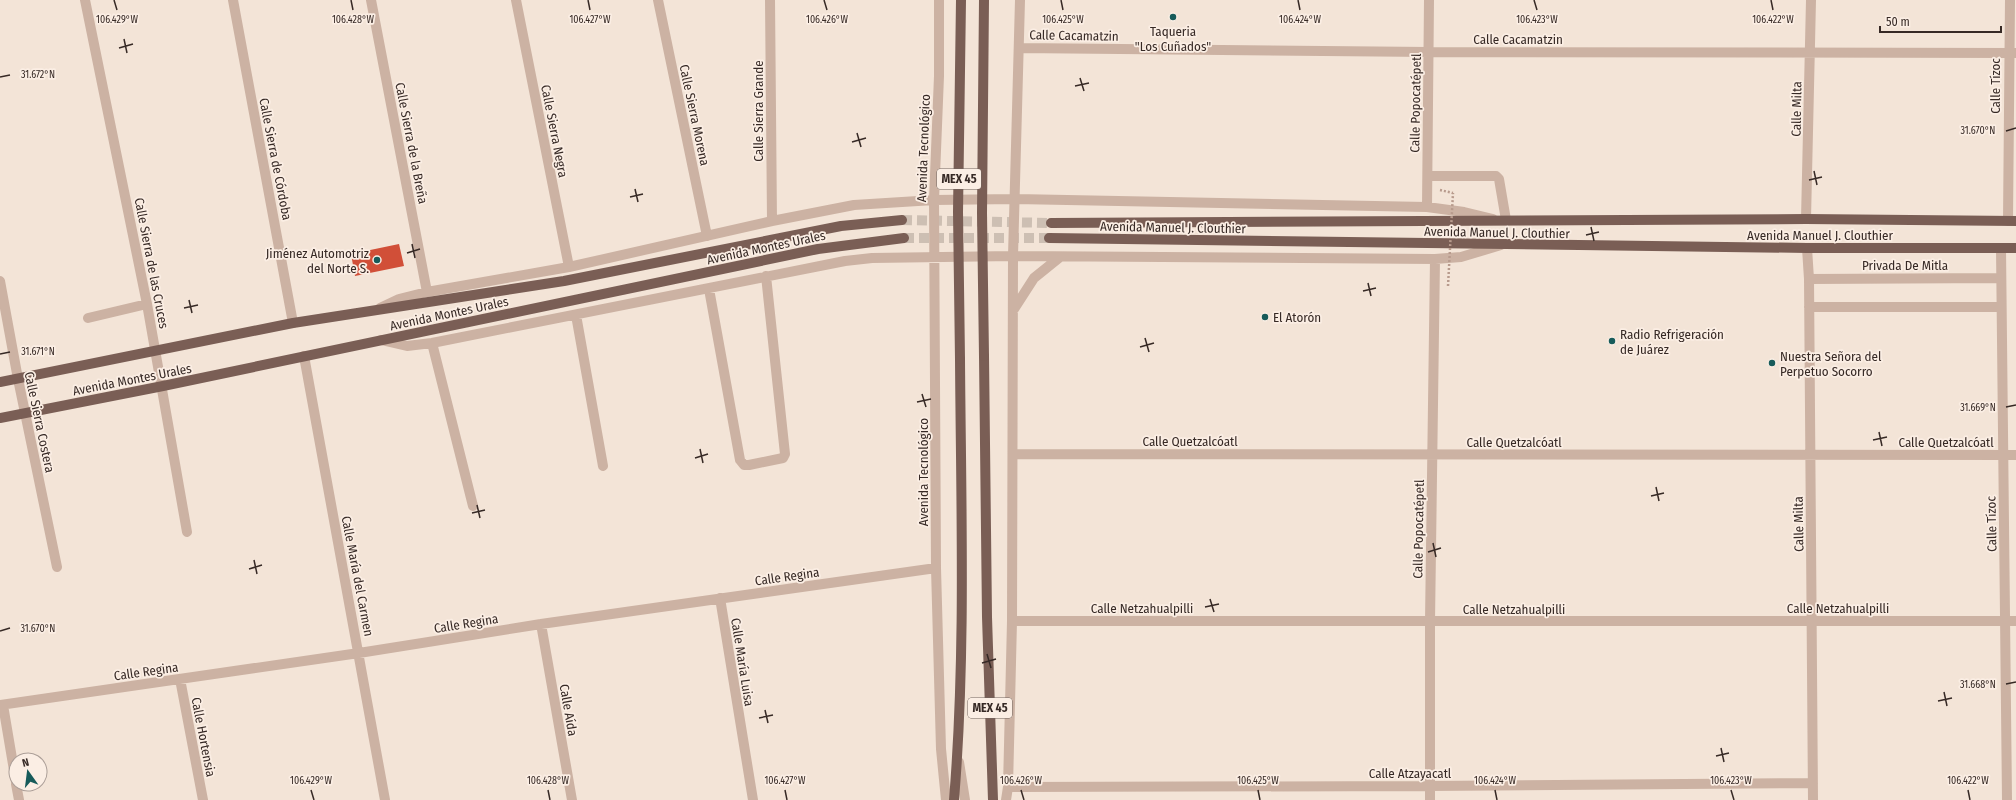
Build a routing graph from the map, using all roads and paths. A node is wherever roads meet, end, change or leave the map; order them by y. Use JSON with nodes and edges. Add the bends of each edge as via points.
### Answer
{"nodes":[{"id":1,"x":85,"y":0,"type":"edge"},
{"id":2,"x":233,"y":0,"type":"edge"},
{"id":3,"x":372,"y":0,"type":"edge"},
{"id":4,"x":516,"y":0,"type":"edge"},
{"id":5,"x":658,"y":0,"type":"edge"},
{"id":6,"x":770,"y":0,"type":"edge"},
{"id":7,"x":939,"y":0,"type":"edge"},
{"id":8,"x":961,"y":0,"type":"edge"},
{"id":9,"x":984,"y":0,"type":"edge"},
{"id":10,"x":1020,"y":0,"type":"edge"},
{"id":11,"x":1429,"y":0,"type":"edge"},
{"id":12,"x":1812,"y":0,"type":"edge"},
{"id":13,"x":2010,"y":0,"type":"edge"},
{"id":14,"x":1019,"y":48,"type":"junction"},
{"id":15,"x":1429,"y":52,"type":"junction"},
{"id":16,"x":1810,"y":52,"type":"junction"},
{"id":17,"x":2012,"y":53,"type":"edge"},
{"id":18,"x":1428,"y":176,"type":"junction"},
{"id":19,"x":1452,"y":193,"type":"dead end"},
{"id":20,"x":1016,"y":199,"type":"junction"},
{"id":21,"x":934,"y":200,"type":"junction"},
{"id":22,"x":1427,"y":207,"type":"junction"},
{"id":23,"x":1806,"y":219,"type":"junction"},
{"id":24,"x":902,"y":220,"type":"tunnel mouth"},
{"id":25,"x":1501,"y":220,"type":"junction"},
{"id":26,"x":772,"y":221,"type":"junction"},
{"id":27,"x":2012,"y":221,"type":"edge"},
{"id":28,"x":1051,"y":223,"type":"tunnel mouth"},
{"id":29,"x":707,"y":236,"type":"junction"},
{"id":30,"x":904,"y":238,"type":"tunnel mouth"},
{"id":31,"x":1049,"y":238,"type":"tunnel mouth"},
{"id":32,"x":1501,"y":245,"type":"junction"},
{"id":33,"x":1807,"y":248,"type":"junction"},
{"id":34,"x":2001,"y":248,"type":"junction"},
{"id":35,"x":2016,"y":248,"type":"edge"},
{"id":36,"x":1013,"y":256,"type":"junction"},
{"id":37,"x":935,"y":257,"type":"junction"},
{"id":38,"x":1060,"y":257,"type":"junction"},
{"id":39,"x":1435,"y":259,"type":"junction"},
{"id":40,"x":569,"y":267,"type":"junction"},
{"id":41,"x":766,"y":276,"type":"junction"},
{"id":42,"x":2001,"y":278,"type":"junction"},
{"id":43,"x":1809,"y":279,"type":"junction"},
{"id":44,"x":0,"y":281,"type":"edge"},
{"id":45,"x":1448,"y":286,"type":"dead end"},
{"id":46,"x":709,"y":289,"type":"junction"},
{"id":47,"x":428,"y":292,"type":"junction"},
{"id":48,"x":147,"y":304,"type":"junction"},
{"id":49,"x":1809,"y":307,"type":"junction"},
{"id":50,"x":2001,"y":307,"type":"junction"},
{"id":51,"x":1014,"y":309,"type":"junction"},
{"id":52,"x":373,"y":311,"type":"junction"},
{"id":53,"x":576,"y":315,"type":"junction"},
{"id":54,"x":88,"y":318,"type":"dead end"},
{"id":55,"x":293,"y":323,"type":"junction"},
{"id":56,"x":381,"y":340,"type":"junction"},
{"id":57,"x":432,"y":342,"type":"junction"},
{"id":58,"x":156,"y":351,"type":"junction"},
{"id":59,"x":304,"y":356,"type":"junction"},
{"id":60,"x":18,"y":379,"type":"junction"},
{"id":61,"x":0,"y":382,"type":"edge"},
{"id":62,"x":162,"y":386,"type":"junction"},
{"id":63,"x":25,"y":413,"type":"junction"},
{"id":64,"x":0,"y":418,"type":"edge"},
{"id":65,"x":1013,"y":454,"type":"junction"},
{"id":66,"x":1810,"y":454,"type":"junction"},
{"id":67,"x":1431,"y":455,"type":"junction"},
{"id":68,"x":2004,"y":455,"type":"junction"},
{"id":69,"x":2016,"y":455,"type":"edge"},
{"id":70,"x":603,"y":466,"type":"dead end"},
{"id":71,"x":472,"y":506,"type":"dead end"},
{"id":72,"x":187,"y":532,"type":"dead end"},
{"id":73,"x":57,"y":567,"type":"dead end"},
{"id":74,"x":936,"y":568,"type":"junction"},
{"id":75,"x":720,"y":598,"type":"junction"},
{"id":76,"x":1012,"y":621,"type":"junction"},
{"id":77,"x":1812,"y":621,"type":"junction"},
{"id":78,"x":2011,"y":621,"type":"edge"},
{"id":79,"x":1430,"y":622,"type":"junction"},
{"id":80,"x":541,"y":624,"type":"junction"},
{"id":81,"x":359,"y":653,"type":"junction"},
{"id":82,"x":180,"y":679,"type":"junction"},
{"id":83,"x":2,"y":705,"type":"edge"},
{"id":84,"x":10,"y":752,"type":"edge"},
{"id":85,"x":958,"y":754,"type":"junction"},
{"id":86,"x":2012,"y":780,"type":"edge"},
{"id":87,"x":1813,"y":783,"type":"junction"},
{"id":88,"x":1430,"y":786,"type":"junction"},
{"id":89,"x":1008,"y":787,"type":"junction"},
{"id":90,"x":992,"y":799,"type":"edge"},
{"id":91,"x":203,"y":800,"type":"edge"},
{"id":92,"x":385,"y":800,"type":"edge"},
{"id":93,"x":572,"y":800,"type":"edge"},
{"id":94,"x":753,"y":800,"type":"edge"},
{"id":95,"x":946,"y":800,"type":"edge"},
{"id":96,"x":954,"y":800,"type":"edge"},
{"id":97,"x":965,"y":800,"type":"edge"},
{"id":98,"x":1006,"y":800,"type":"edge"},
{"id":99,"x":1430,"y":800,"type":"edge"},
{"id":100,"x":1813,"y":800,"type":"edge"},
{"id":101,"x":2007,"y":800,"type":"edge"}],
"edges":[{"from":1,"to":48,"type":"street","name":"Calle Sierra de las Cruces"},
{"from":2,"to":55,"type":"street","name":"Calle Sierra de Córdoba"},
{"from":3,"to":47,"type":"street","name":"Calle Sierra de la Breña"},
{"from":4,"to":40,"type":"street","name":"Calle Sierra Negra"},
{"from":5,"to":29,"type":"street","name":"Calle Sierra Morena"},
{"from":6,"to":26,"type":"street","name":"Calle Sierra Grande"},
{"from":7,"to":21,"type":"street","name":"Avenida Tecnológico"},
{"from":8,"to":85,"type":"main road","number":"MEX 45","bridge":true,"via":[[958,212],[962,608]]},
{"from":9,"to":90,"type":"main road","number":"MEX 45","bridge":true,"via":[[982,212]]},
{"from":10,"to":14,"type":"street"},
{"from":11,"to":15,"type":"street","name":"Calle Popocatépetl"},
{"from":12,"to":16,"type":"street","name":"Calle Milta"},
{"from":13,"to":17,"type":"street","name":"Calle Tízoc"},
{"from":14,"to":15,"type":"street","name":"Calle Cacamatzin"},
{"from":14,"to":20,"type":"street"},
{"from":15,"to":16,"type":"street","name":"Calle Cacamatzin"},
{"from":15,"to":18,"type":"street","name":"Calle Popocatépetl"},
{"from":16,"to":17,"type":"street","name":"Calle Cacamatzin"},
{"from":16,"to":23,"type":"street","name":"Calle Milta"},
{"from":17,"to":27,"type":"street","name":"Calle Tízoc"},
{"from":18,"to":22,"type":"street","name":"Calle Popocatépetl"},
{"from":18,"to":25,"type":"street","via":[[1496,176],[1499,179]]},
{"from":19,"to":45,"type":"path","bridge":true},
{"from":20,"to":21,"type":"street"},
{"from":20,"to":22,"type":"street"},
{"from":20,"to":36,"type":"street"},
{"from":21,"to":26,"type":"street","via":[[854,204]]},
{"from":21,"to":37,"type":"street","name":"Avenida Tecnológico"},
{"from":22,"to":25,"type":"street"},
{"from":23,"to":25,"type":"main road","name":"Avenida Manuel J. Clouthier"},
{"from":23,"to":27,"type":"main road","name":"Avenida Manuel J. Clouthier"},
{"from":24,"to":52,"type":"main road","name":"Avenida Montes Urales","via":[[841,226],[564,281]]},
{"from":25,"to":28,"type":"main road","name":"Avenida Manuel J. Clouthier"},
{"from":26,"to":29,"type":"street"},
{"from":29,"to":40,"type":"street"},
{"from":30,"to":56,"type":"main road","name":"Avenida Montes Urales","via":[[818,249]]},
{"from":31,"to":32,"type":"main road","name":"Avenida Manuel J. Clouthier"},
{"from":32,"to":33,"type":"main road","name":"Avenida Manuel J. Clouthier"},
{"from":32,"to":39,"type":"street","via":[[1461,257]]},
{"from":33,"to":34,"type":"main road","name":"Avenida Manuel J. Clouthier"},
{"from":33,"to":43,"type":"street","name":"Calle Milta"},
{"from":34,"to":35,"type":"main road","name":"Avenida Manuel J. Clouthier"},
{"from":34,"to":42,"type":"street","name":"Calle Tízoc"},
{"from":36,"to":37,"type":"street"},
{"from":36,"to":38,"type":"street"},
{"from":36,"to":51,"type":"street"},
{"from":37,"to":41,"type":"street","via":[[845,260]]},
{"from":37,"to":74,"type":"street","name":"Avenida Tecnológico"},
{"from":38,"to":39,"type":"street"},
{"from":38,"to":51,"type":"street","via":[[1034,278]]},
{"from":39,"to":67,"type":"street","name":"Calle Popocatépetl"},
{"from":40,"to":47,"type":"street"},
{"from":41,"to":46,"type":"street"},
{"from":41,"to":46,"type":"street","via":[[785,451],[782,458],[749,466],[740,460]]},
{"from":42,"to":43,"type":"street","name":"Privada De Mitla"},
{"from":42,"to":50,"type":"street","name":"Calle Tízoc"},
{"from":43,"to":49,"type":"street","name":"Calle Milta"},
{"from":44,"to":60,"type":"street","name":"Calle Sierra Costera"},
{"from":46,"to":53,"type":"street"},
{"from":47,"to":52,"type":"street","via":[[400,299]]},
{"from":48,"to":54,"type":"street"},
{"from":48,"to":58,"type":"street","name":"Calle Sierra de las Cruces"},
{"from":49,"to":50,"type":"street"},
{"from":49,"to":66,"type":"street","name":"Calle Milta"},
{"from":50,"to":68,"type":"street","name":"Calle Tízoc"},
{"from":51,"to":65,"type":"street"},
{"from":52,"to":55,"type":"main road","name":"Avenida Montes Urales"},
{"from":53,"to":57,"type":"street"},
{"from":53,"to":70,"type":"street"},
{"from":55,"to":58,"type":"main road","name":"Avenida Montes Urales"},
{"from":56,"to":57,"type":"street","via":[[407,346]]},
{"from":56,"to":59,"type":"main road","name":"Avenida Montes Urales"},
{"from":57,"to":71,"type":"street"},
{"from":58,"to":60,"type":"main road","name":"Avenida Montes Urales"},
{"from":58,"to":62,"type":"street","name":"Calle Sierra de las Cruces"},
{"from":59,"to":62,"type":"main road","name":"Avenida Montes Urales"},
{"from":59,"to":81,"type":"street","name":"Calle María del Carmen"},
{"from":60,"to":61,"type":"main road","name":"Avenida Montes Urales"},
{"from":60,"to":63,"type":"street","name":"Calle Sierra Costera"},
{"from":62,"to":63,"type":"main road","name":"Avenida Montes Urales"},
{"from":62,"to":72,"type":"street","name":"Calle Sierra de las Cruces"},
{"from":63,"to":64,"type":"main road","name":"Avenida Montes Urales"},
{"from":63,"to":73,"type":"street","name":"Calle Sierra Costera"},
{"from":65,"to":67,"type":"street","name":"Calle Quetzalcóatl"},
{"from":65,"to":76,"type":"street"},
{"from":66,"to":67,"type":"street","name":"Calle Quetzalcóatl"},
{"from":66,"to":68,"type":"street","name":"Calle Quetzalcóatl"},
{"from":66,"to":77,"type":"street","name":"Calle Milta"},
{"from":67,"to":79,"type":"street","name":"Calle Popocatépetl"},
{"from":68,"to":69,"type":"street","name":"Calle Quetzalcóatl"},
{"from":68,"to":78,"type":"street","name":"Calle Tízoc"},
{"from":74,"to":75,"type":"street","name":"Calle Regina"},
{"from":74,"to":95,"type":"street","name":"Avenida Tecnológico","via":[[941,749]]},
{"from":75,"to":80,"type":"street","name":"Calle Regina"},
{"from":75,"to":94,"type":"street","name":"Calle María Luisa"},
{"from":76,"to":79,"type":"street","name":"Calle Netzahualpilli"},
{"from":76,"to":89,"type":"street"},
{"from":77,"to":78,"type":"street","name":"Calle Netzahualpilli"},
{"from":77,"to":79,"type":"street","name":"Calle Netzahualpilli"},
{"from":77,"to":87,"type":"street","name":"Calle Milta"},
{"from":78,"to":86,"type":"street","name":"Calle Tízoc"},
{"from":79,"to":88,"type":"street","name":"Calle Popocatépetl"},
{"from":80,"to":81,"type":"street","name":"Calle Regina"},
{"from":80,"to":93,"type":"street","name":"Calle Aída"},
{"from":81,"to":82,"type":"street","name":"Calle Regina"},
{"from":81,"to":92,"type":"street","name":"Calle María del Carmen"},
{"from":82,"to":83,"type":"street","name":"Calle Regina"},
{"from":82,"to":91,"type":"street","name":"Calle Hortensia"},
{"from":83,"to":84,"type":"street"},
{"from":85,"to":96,"type":"main road","number":"MEX 45"},
{"from":85,"to":97,"type":"street"},
{"from":86,"to":101,"type":"street","name":"Calle Tízoc"},
{"from":87,"to":88,"type":"street","name":"Calle Atzayacatl"},
{"from":87,"to":100,"type":"street","name":"Calle Milta"},
{"from":88,"to":89,"type":"street","name":"Calle Atzayacatl"},
{"from":88,"to":99,"type":"street","name":"Calle Popocatépetl"},
{"from":89,"to":98,"type":"street"}]}
